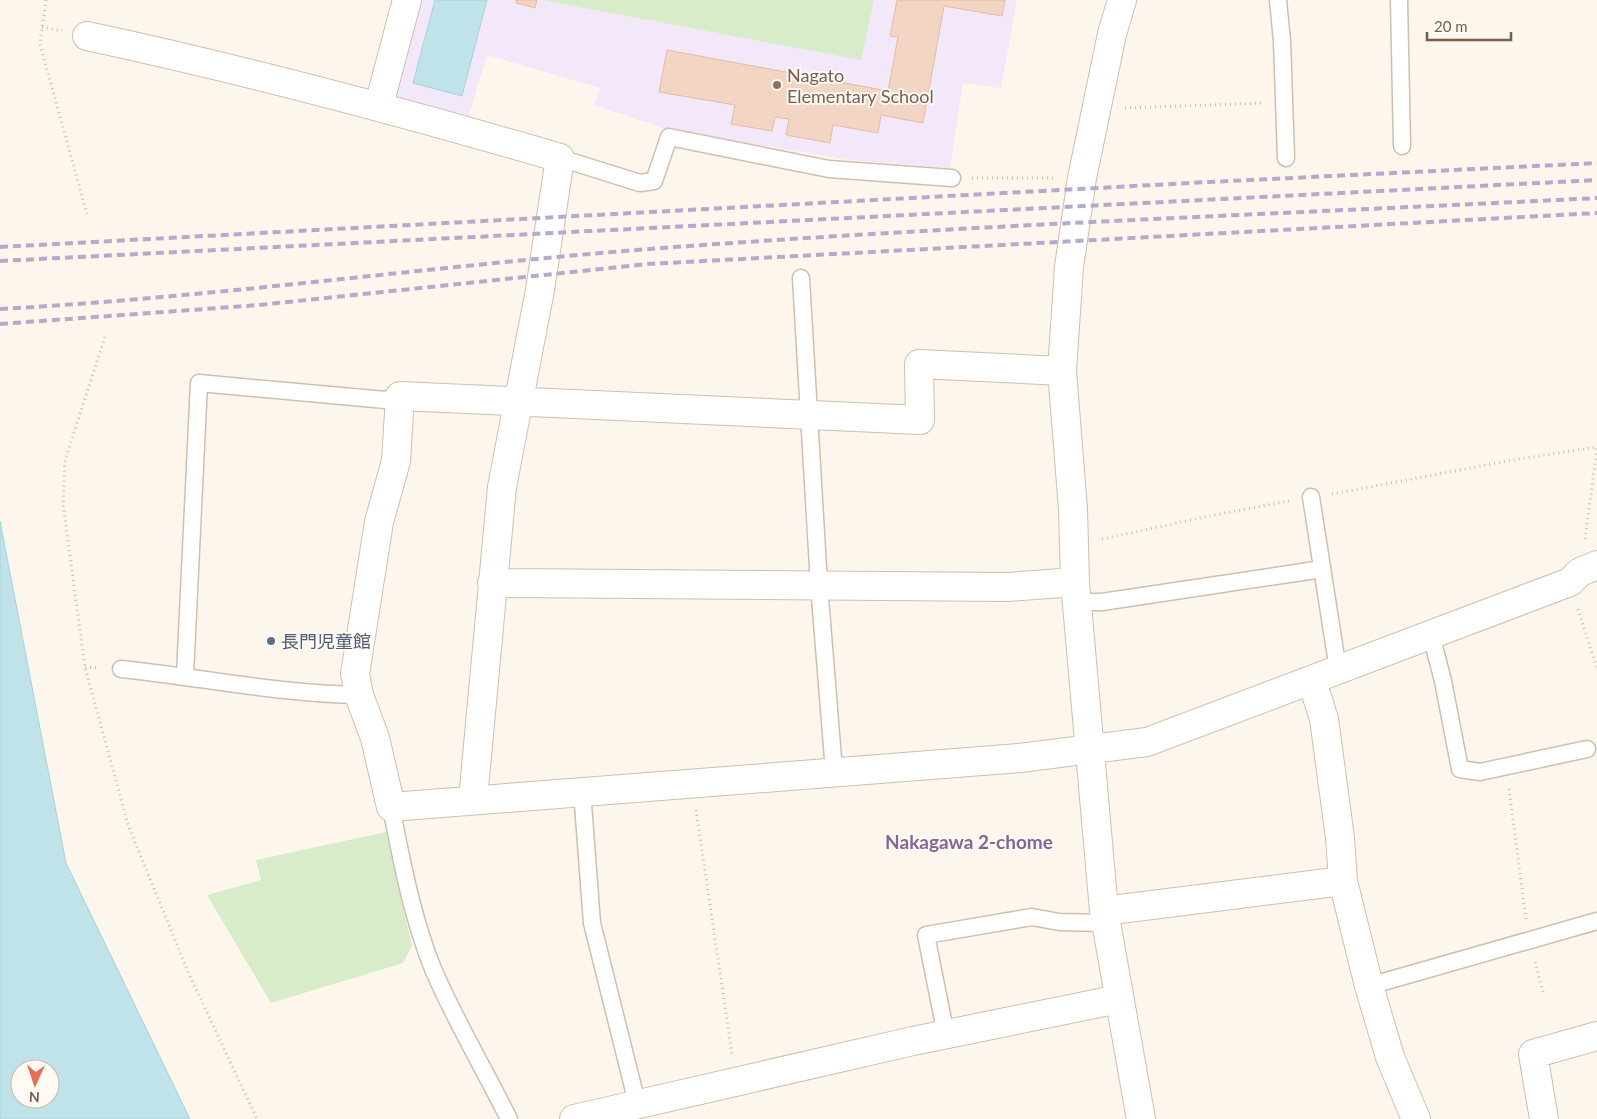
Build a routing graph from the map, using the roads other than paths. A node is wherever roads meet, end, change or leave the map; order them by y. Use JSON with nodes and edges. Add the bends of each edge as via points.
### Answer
{"nodes":[{"id":1,"x":407,"y":0,"type":"edge"},
{"id":2,"x":1122,"y":0,"type":"edge"},
{"id":3,"x":1278,"y":0,"type":"edge"},
{"id":4,"x":1399,"y":0,"type":"edge"},
{"id":5,"x":87,"y":36,"type":"dead end"},
{"id":6,"x":379,"y":105,"type":"junction"},
{"id":7,"x":1402,"y":146,"type":"dead end"},
{"id":8,"x":560,"y":158,"type":"junction"},
{"id":9,"x":1286,"y":158,"type":"dead end"},
{"id":10,"x":952,"y":178,"type":"road end"},
{"id":11,"x":801,"y":278,"type":"dead end"},
{"id":12,"x":1062,"y":371,"type":"junction"},
{"id":13,"x":400,"y":396,"type":"junction"},
{"id":14,"x":520,"y":401,"type":"junction"},
{"id":15,"x":811,"y":416,"type":"junction"},
{"id":16,"x":1311,"y":497,"type":"dead end"},
{"id":17,"x":1322,"y":569,"type":"junction"},
{"id":18,"x":1582,"y":573,"type":"edge"},
{"id":19,"x":492,"y":583,"type":"junction"},
{"id":20,"x":819,"y":585,"type":"junction"},
{"id":21,"x":1076,"y":592,"type":"junction"},
{"id":22,"x":1431,"y":635,"type":"junction"},
{"id":23,"x":121,"y":669,"type":"dead end"},
{"id":24,"x":1338,"y":670,"type":"junction"},
{"id":25,"x":185,"y":675,"type":"junction"},
{"id":26,"x":1312,"y":681,"type":"junction"},
{"id":27,"x":360,"y":695,"type":"junction"},
{"id":28,"x":1587,"y":749,"type":"dead end"},
{"id":29,"x":1089,"y":750,"type":"junction"},
{"id":30,"x":834,"y":771,"type":"junction"},
{"id":31,"x":582,"y":791,"type":"junction"},
{"id":32,"x":473,"y":800,"type":"junction"},
{"id":33,"x":391,"y":807,"type":"junction"},
{"id":34,"x":1343,"y":881,"type":"junction"},
{"id":35,"x":1105,"y":917,"type":"junction"},
{"id":36,"x":1597,"y":921,"type":"edge"},
{"id":37,"x":1369,"y":986,"type":"junction"},
{"id":38,"x":1119,"y":999,"type":"junction"},
{"id":39,"x":946,"y":1035,"type":"junction"},
{"id":40,"x":1597,"y":1036,"type":"edge"},
{"id":41,"x":637,"y":1103,"type":"junction"},
{"id":42,"x":509,"y":1119,"type":"edge"},
{"id":43,"x":574,"y":1119,"type":"edge"},
{"id":44,"x":1141,"y":1119,"type":"edge"},
{"id":45,"x":1416,"y":1119,"type":"edge"},
{"id":46,"x":1544,"y":1119,"type":"edge"}],
"edges":[{"from":1,"to":6,"type":"street"},
{"from":2,"to":12,"type":"street","via":[[1082,178],[1069,267]]},
{"from":3,"to":9,"type":"lane"},
{"from":4,"to":7,"type":"lane"},
{"from":5,"to":6,"type":"street"},
{"from":6,"to":8,"type":"street"},
{"from":8,"to":10,"type":"lane","via":[[640,183],[654,181],[669,137],[828,169]]},
{"from":8,"to":14,"type":"street"},
{"from":11,"to":15,"type":"lane"},
{"from":12,"to":15,"type":"street","via":[[919,364],[920,420]]},
{"from":12,"to":21,"type":"street"},
{"from":13,"to":14,"type":"street"},
{"from":13,"to":25,"type":"lane","via":[[385,400],[199,382]]},
{"from":13,"to":27,"type":"street","via":[[396,461],[379,522],[355,674]]},
{"from":14,"to":15,"type":"street"},
{"from":14,"to":19,"type":"street","via":[[502,486]]},
{"from":15,"to":20,"type":"lane"},
{"from":16,"to":17,"type":"lane"},
{"from":17,"to":21,"type":"lane","via":[[1102,602]]},
{"from":17,"to":24,"type":"lane"},
{"from":18,"to":22,"type":"street"},
{"from":19,"to":20,"type":"street"},
{"from":19,"to":32,"type":"street"},
{"from":20,"to":21,"type":"street","via":[[1007,587]]},
{"from":20,"to":30,"type":"lane"},
{"from":21,"to":29,"type":"street"},
{"from":22,"to":24,"type":"street"},
{"from":22,"to":28,"type":"lane","via":[[1460,769],[1480,772]]},
{"from":23,"to":25,"type":"lane"},
{"from":24,"to":26,"type":"street"},
{"from":25,"to":27,"type":"lane","via":[[311,694]]},
{"from":26,"to":29,"type":"street","via":[[1147,742]]},
{"from":26,"to":34,"type":"street","via":[[1324,719]]},
{"from":27,"to":33,"type":"street","via":[[375,738]]},
{"from":29,"to":30,"type":"street"},
{"from":29,"to":35,"type":"street"},
{"from":30,"to":31,"type":"street"},
{"from":31,"to":32,"type":"street"},
{"from":31,"to":41,"type":"lane","via":[[592,923]]},
{"from":32,"to":33,"type":"street"},
{"from":33,"to":42,"type":"lane","via":[[405,878],[434,969]]},
{"from":34,"to":35,"type":"street"},
{"from":34,"to":37,"type":"street"},
{"from":35,"to":38,"type":"street"},
{"from":35,"to":39,"type":"lane","via":[[1059,922],[1032,917],[926,934]]},
{"from":36,"to":37,"type":"lane"},
{"from":37,"to":45,"type":"street","via":[[1390,1057]]},
{"from":38,"to":39,"type":"street"},
{"from":38,"to":44,"type":"street"},
{"from":39,"to":41,"type":"street"},
{"from":40,"to":46,"type":"street","via":[[1533,1054]]},
{"from":41,"to":43,"type":"street"}]}
